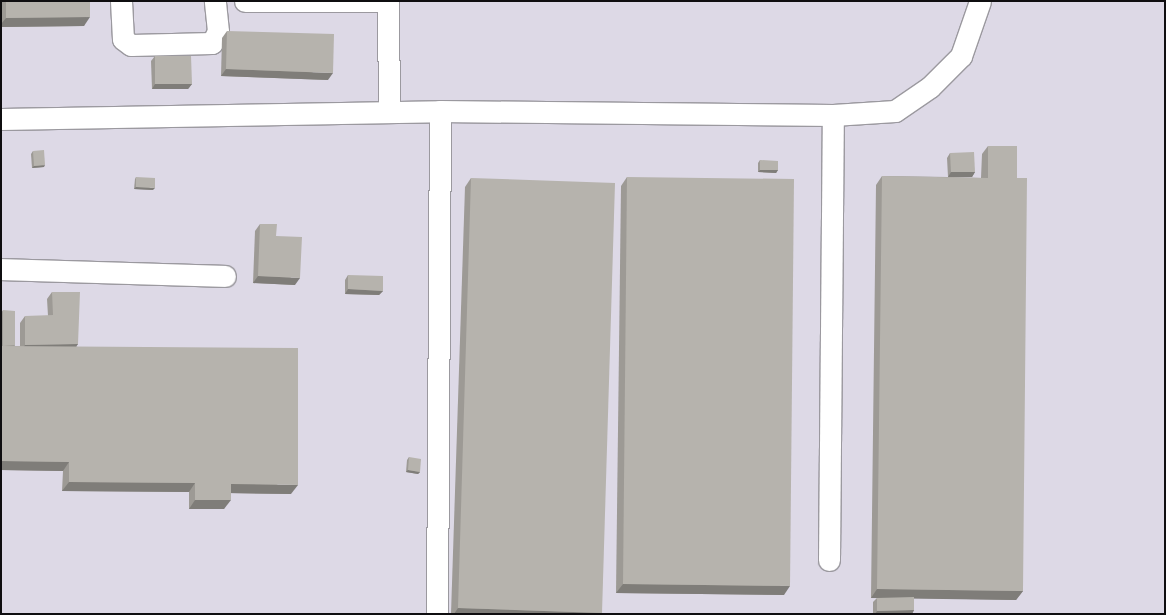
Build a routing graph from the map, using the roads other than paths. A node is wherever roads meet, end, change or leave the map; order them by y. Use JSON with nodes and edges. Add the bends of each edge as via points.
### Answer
{"nodes":[{"id":1,"x":121,"y":1,"type":"edge"},
{"id":2,"x":215,"y":1,"type":"edge"},
{"id":3,"x":245,"y":1,"type":"edge"},
{"id":4,"x":388,"y":1,"type":"edge"},
{"id":5,"x":980,"y":1,"type":"edge"},
{"id":6,"x":440,"y":111,"type":"junction"},
{"id":7,"x":389,"y":112,"type":"junction"},
{"id":8,"x":833,"y":115,"type":"junction"},
{"id":9,"x":1,"y":119,"type":"edge"},
{"id":10,"x":1,"y":268,"type":"edge"},
{"id":11,"x":225,"y":276,"type":"dead end"},
{"id":12,"x":828,"y":560,"type":"dead end"},
{"id":13,"x":437,"y":614,"type":"edge"}],
"edges":[{"from":1,"to":2,"type":"street","via":[[123,39],[131,45],[212,43],[218,31]]},
{"from":3,"to":4,"type":"street"},
{"from":4,"to":7,"type":"street"},
{"from":5,"to":8,"type":"street","via":[[961,56],[930,87],[895,112]]},
{"from":6,"to":7,"type":"street"},
{"from":6,"to":8,"type":"street"},
{"from":6,"to":13,"type":"street"},
{"from":7,"to":9,"type":"street"},
{"from":8,"to":12,"type":"street"},
{"from":10,"to":11,"type":"street"}]}
